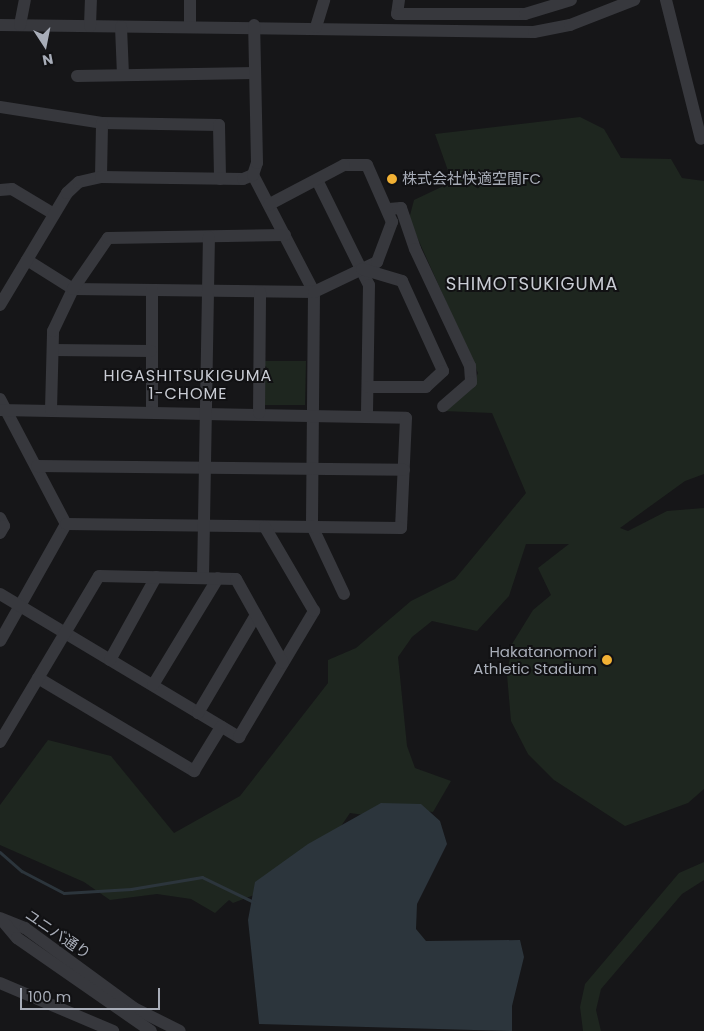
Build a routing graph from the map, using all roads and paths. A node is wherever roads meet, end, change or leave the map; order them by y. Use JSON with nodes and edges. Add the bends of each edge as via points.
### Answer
{"nodes":[{"id":1,"x":25,"y":0,"type":"edge"},
{"id":2,"x":91,"y":0,"type":"edge"},
{"id":3,"x":190,"y":0,"type":"edge"},
{"id":4,"x":324,"y":0,"type":"edge"},
{"id":5,"x":399,"y":0,"type":"edge"},
{"id":6,"x":571,"y":0,"type":"edge"},
{"id":7,"x":634,"y":0,"type":"edge"},
{"id":8,"x":666,"y":0,"type":"edge"},
{"id":9,"x":0,"y":25,"type":"edge"},
{"id":10,"x":20,"y":25,"type":"junction"},
{"id":11,"x":254,"y":25,"type":"junction"},
{"id":12,"x":90,"y":26,"type":"junction"},
{"id":13,"x":190,"y":26,"type":"junction"},
{"id":14,"x":122,"y":27,"type":"junction"},
{"id":15,"x":316,"y":27,"type":"junction"},
{"id":16,"x":255,"y":73,"type":"junction"},
{"id":17,"x":123,"y":75,"type":"junction"},
{"id":18,"x":77,"y":76,"type":"dead end"},
{"id":19,"x":0,"y":107,"type":"edge"},
{"id":20,"x":102,"y":122,"type":"junction"},
{"id":21,"x":701,"y":139,"type":"dead end"},
{"id":22,"x":253,"y":175,"type":"junction"},
{"id":23,"x":101,"y":178,"type":"junction"},
{"id":24,"x":220,"y":179,"type":"junction"},
{"id":25,"x":317,"y":180,"type":"junction"},
{"id":26,"x":0,"y":190,"type":"edge"},
{"id":27,"x":270,"y":204,"type":"junction"},
{"id":28,"x":389,"y":209,"type":"junction"},
{"id":29,"x":54,"y":214,"type":"junction"},
{"id":30,"x":285,"y":235,"type":"junction"},
{"id":31,"x":208,"y":237,"type":"junction"},
{"id":32,"x":27,"y":260,"type":"junction"},
{"id":33,"x":362,"y":269,"type":"junction"},
{"id":34,"x":73,"y":289,"type":"junction"},
{"id":35,"x":152,"y":290,"type":"junction"},
{"id":36,"x":208,"y":292,"type":"junction"},
{"id":37,"x":260,"y":292,"type":"junction"},
{"id":38,"x":314,"y":292,"type":"junction"},
{"id":39,"x":0,"y":305,"type":"edge"},
{"id":40,"x":53,"y":350,"type":"junction"},
{"id":41,"x":151,"y":351,"type":"junction"},
{"id":42,"x":368,"y":387,"type":"junction"},
{"id":43,"x":2,"y":406,"type":"edge"},
{"id":44,"x":442,"y":406,"type":"dead end"},
{"id":45,"x":51,"y":410,"type":"junction"},
{"id":46,"x":152,"y":412,"type":"junction"},
{"id":47,"x":206,"y":412,"type":"junction"},
{"id":48,"x":259,"y":413,"type":"junction"},
{"id":49,"x":312,"y":413,"type":"junction"},
{"id":50,"x":368,"y":414,"type":"junction"},
{"id":51,"x":38,"y":466,"type":"junction"},
{"id":52,"x":205,"y":466,"type":"junction"},
{"id":53,"x":312,"y":467,"type":"junction"},
{"id":54,"x":404,"y":470,"type":"junction"},
{"id":55,"x":0,"y":518,"type":"edge"},
{"id":56,"x":66,"y":524,"type":"junction"},
{"id":57,"x":204,"y":524,"type":"junction"},
{"id":58,"x":312,"y":526,"type":"junction"},
{"id":59,"x":266,"y":527,"type":"junction"},
{"id":60,"x":0,"y":533,"type":"edge"},
{"id":61,"x":156,"y":577,"type":"junction"},
{"id":62,"x":203,"y":578,"type":"junction"},
{"id":63,"x":218,"y":578,"type":"junction"},
{"id":64,"x":0,"y":594,"type":"edge"},
{"id":65,"x":344,"y":594,"type":"dead end"},
{"id":66,"x":20,"y":606,"type":"junction"},
{"id":67,"x":256,"y":615,"type":"junction"},
{"id":68,"x":64,"y":632,"type":"junction"},
{"id":69,"x":0,"y":641,"type":"edge"},
{"id":70,"x":110,"y":660,"type":"junction"},
{"id":71,"x":283,"y":663,"type":"junction"},
{"id":72,"x":38,"y":678,"type":"junction"},
{"id":73,"x":153,"y":685,"type":"junction"},
{"id":74,"x":198,"y":713,"type":"junction"},
{"id":75,"x":221,"y":727,"type":"junction"},
{"id":76,"x":0,"y":742,"type":"edge"},
{"id":77,"x":0,"y":918,"type":"edge"},
{"id":78,"x":0,"y":983,"type":"edge"},
{"id":79,"x":113,"y":1031,"type":"edge"},
{"id":80,"x":151,"y":1031,"type":"edge"},
{"id":81,"x":180,"y":1031,"type":"edge"}],
"edges":[{"from":1,"to":10,"type":"street"},
{"from":2,"to":12,"type":"street"},
{"from":3,"to":13,"type":"street"},
{"from":4,"to":15,"type":"street"},
{"from":5,"to":6,"type":"street","via":[[397,14],[525,14]]},
{"from":7,"to":15,"type":"street","via":[[570,26],[534,32]]},
{"from":8,"to":21,"type":"street"},
{"from":9,"to":10,"type":"street"},
{"from":10,"to":12,"type":"street"},
{"from":11,"to":13,"type":"street"},
{"from":11,"to":15,"type":"street"},
{"from":11,"to":16,"type":"street"},
{"from":12,"to":14,"type":"street"},
{"from":13,"to":14,"type":"street"},
{"from":14,"to":17,"type":"street"},
{"from":16,"to":17,"type":"street"},
{"from":16,"to":22,"type":"street","via":[[257,163]]},
{"from":17,"to":18,"type":"street"},
{"from":19,"to":20,"type":"street"},
{"from":20,"to":23,"type":"street"},
{"from":20,"to":24,"type":"street","via":[[219,125]]},
{"from":22,"to":24,"type":"street"},
{"from":22,"to":27,"type":"street"},
{"from":23,"to":24,"type":"street"},
{"from":23,"to":29,"type":"street","via":[[79,182]]},
{"from":25,"to":27,"type":"street"},
{"from":25,"to":28,"type":"street","via":[[344,166],[367,165]]},
{"from":25,"to":33,"type":"street"},
{"from":26,"to":29,"type":"street","via":[[12,189]]},
{"from":27,"to":30,"type":"street"},
{"from":28,"to":33,"type":"street","via":[[392,222],[377,262]]},
{"from":28,"to":44,"type":"street","via":[[401,208],[415,249],[470,366],[471,382]]},
{"from":29,"to":32,"type":"street"},
{"from":30,"to":31,"type":"street"},
{"from":30,"to":38,"type":"street"},
{"from":31,"to":34,"type":"street","via":[[108,238]]},
{"from":31,"to":36,"type":"street"},
{"from":32,"to":34,"type":"street"},
{"from":32,"to":39,"type":"street"},
{"from":33,"to":38,"type":"street"},
{"from":33,"to":42,"type":"street","via":[[369,285]]},
{"from":33,"to":42,"type":"street","via":[[402,281],[443,371],[426,386]]},
{"from":34,"to":35,"type":"street"},
{"from":34,"to":40,"type":"street","via":[[53,331]]},
{"from":35,"to":36,"type":"street"},
{"from":35,"to":41,"type":"street"},
{"from":36,"to":37,"type":"street"},
{"from":36,"to":47,"type":"street"},
{"from":37,"to":38,"type":"street"},
{"from":37,"to":48,"type":"street"},
{"from":38,"to":49,"type":"street"},
{"from":40,"to":41,"type":"street"},
{"from":40,"to":45,"type":"street"},
{"from":41,"to":46,"type":"street"},
{"from":42,"to":50,"type":"street"},
{"from":43,"to":45,"type":"street"},
{"from":43,"to":51,"type":"street"},
{"from":45,"to":46,"type":"street"},
{"from":46,"to":47,"type":"street"},
{"from":47,"to":48,"type":"street"},
{"from":47,"to":52,"type":"street"},
{"from":48,"to":49,"type":"street"},
{"from":49,"to":50,"type":"street"},
{"from":49,"to":53,"type":"street"},
{"from":50,"to":54,"type":"street","via":[[406,418]]},
{"from":51,"to":52,"type":"street"},
{"from":51,"to":56,"type":"street"},
{"from":52,"to":53,"type":"street"},
{"from":52,"to":57,"type":"street"},
{"from":53,"to":54,"type":"street"},
{"from":53,"to":58,"type":"street"},
{"from":54,"to":58,"type":"street","via":[[401,528]]},
{"from":55,"to":60,"type":"street","via":[[4,526]]},
{"from":56,"to":57,"type":"street"},
{"from":56,"to":66,"type":"street"},
{"from":57,"to":59,"type":"street"},
{"from":57,"to":62,"type":"street"},
{"from":58,"to":59,"type":"street"},
{"from":58,"to":65,"type":"street"},
{"from":59,"to":71,"type":"street","via":[[314,611]]},
{"from":61,"to":62,"type":"street"},
{"from":61,"to":68,"type":"street","via":[[99,576]]},
{"from":61,"to":70,"type":"street"},
{"from":62,"to":63,"type":"street"},
{"from":63,"to":67,"type":"street","via":[[236,580]]},
{"from":63,"to":73,"type":"street"},
{"from":64,"to":66,"type":"street"},
{"from":66,"to":68,"type":"street"},
{"from":66,"to":69,"type":"street"},
{"from":67,"to":71,"type":"street"},
{"from":67,"to":74,"type":"street"},
{"from":68,"to":70,"type":"street"},
{"from":68,"to":72,"type":"street"},
{"from":70,"to":73,"type":"street"},
{"from":71,"to":75,"type":"street","via":[[239,737]]},
{"from":72,"to":75,"type":"street","via":[[194,771]]},
{"from":72,"to":76,"type":"street"},
{"from":73,"to":74,"type":"street"},
{"from":74,"to":75,"type":"street"},
{"from":77,"to":80,"type":"street","name":"ユニバ通り","via":[[17,938]]},
{"from":77,"to":81,"type":"street","name":"ユニバ通り","via":[[25,928],[134,1008]]},
{"from":78,"to":79,"type":"street"}]}
